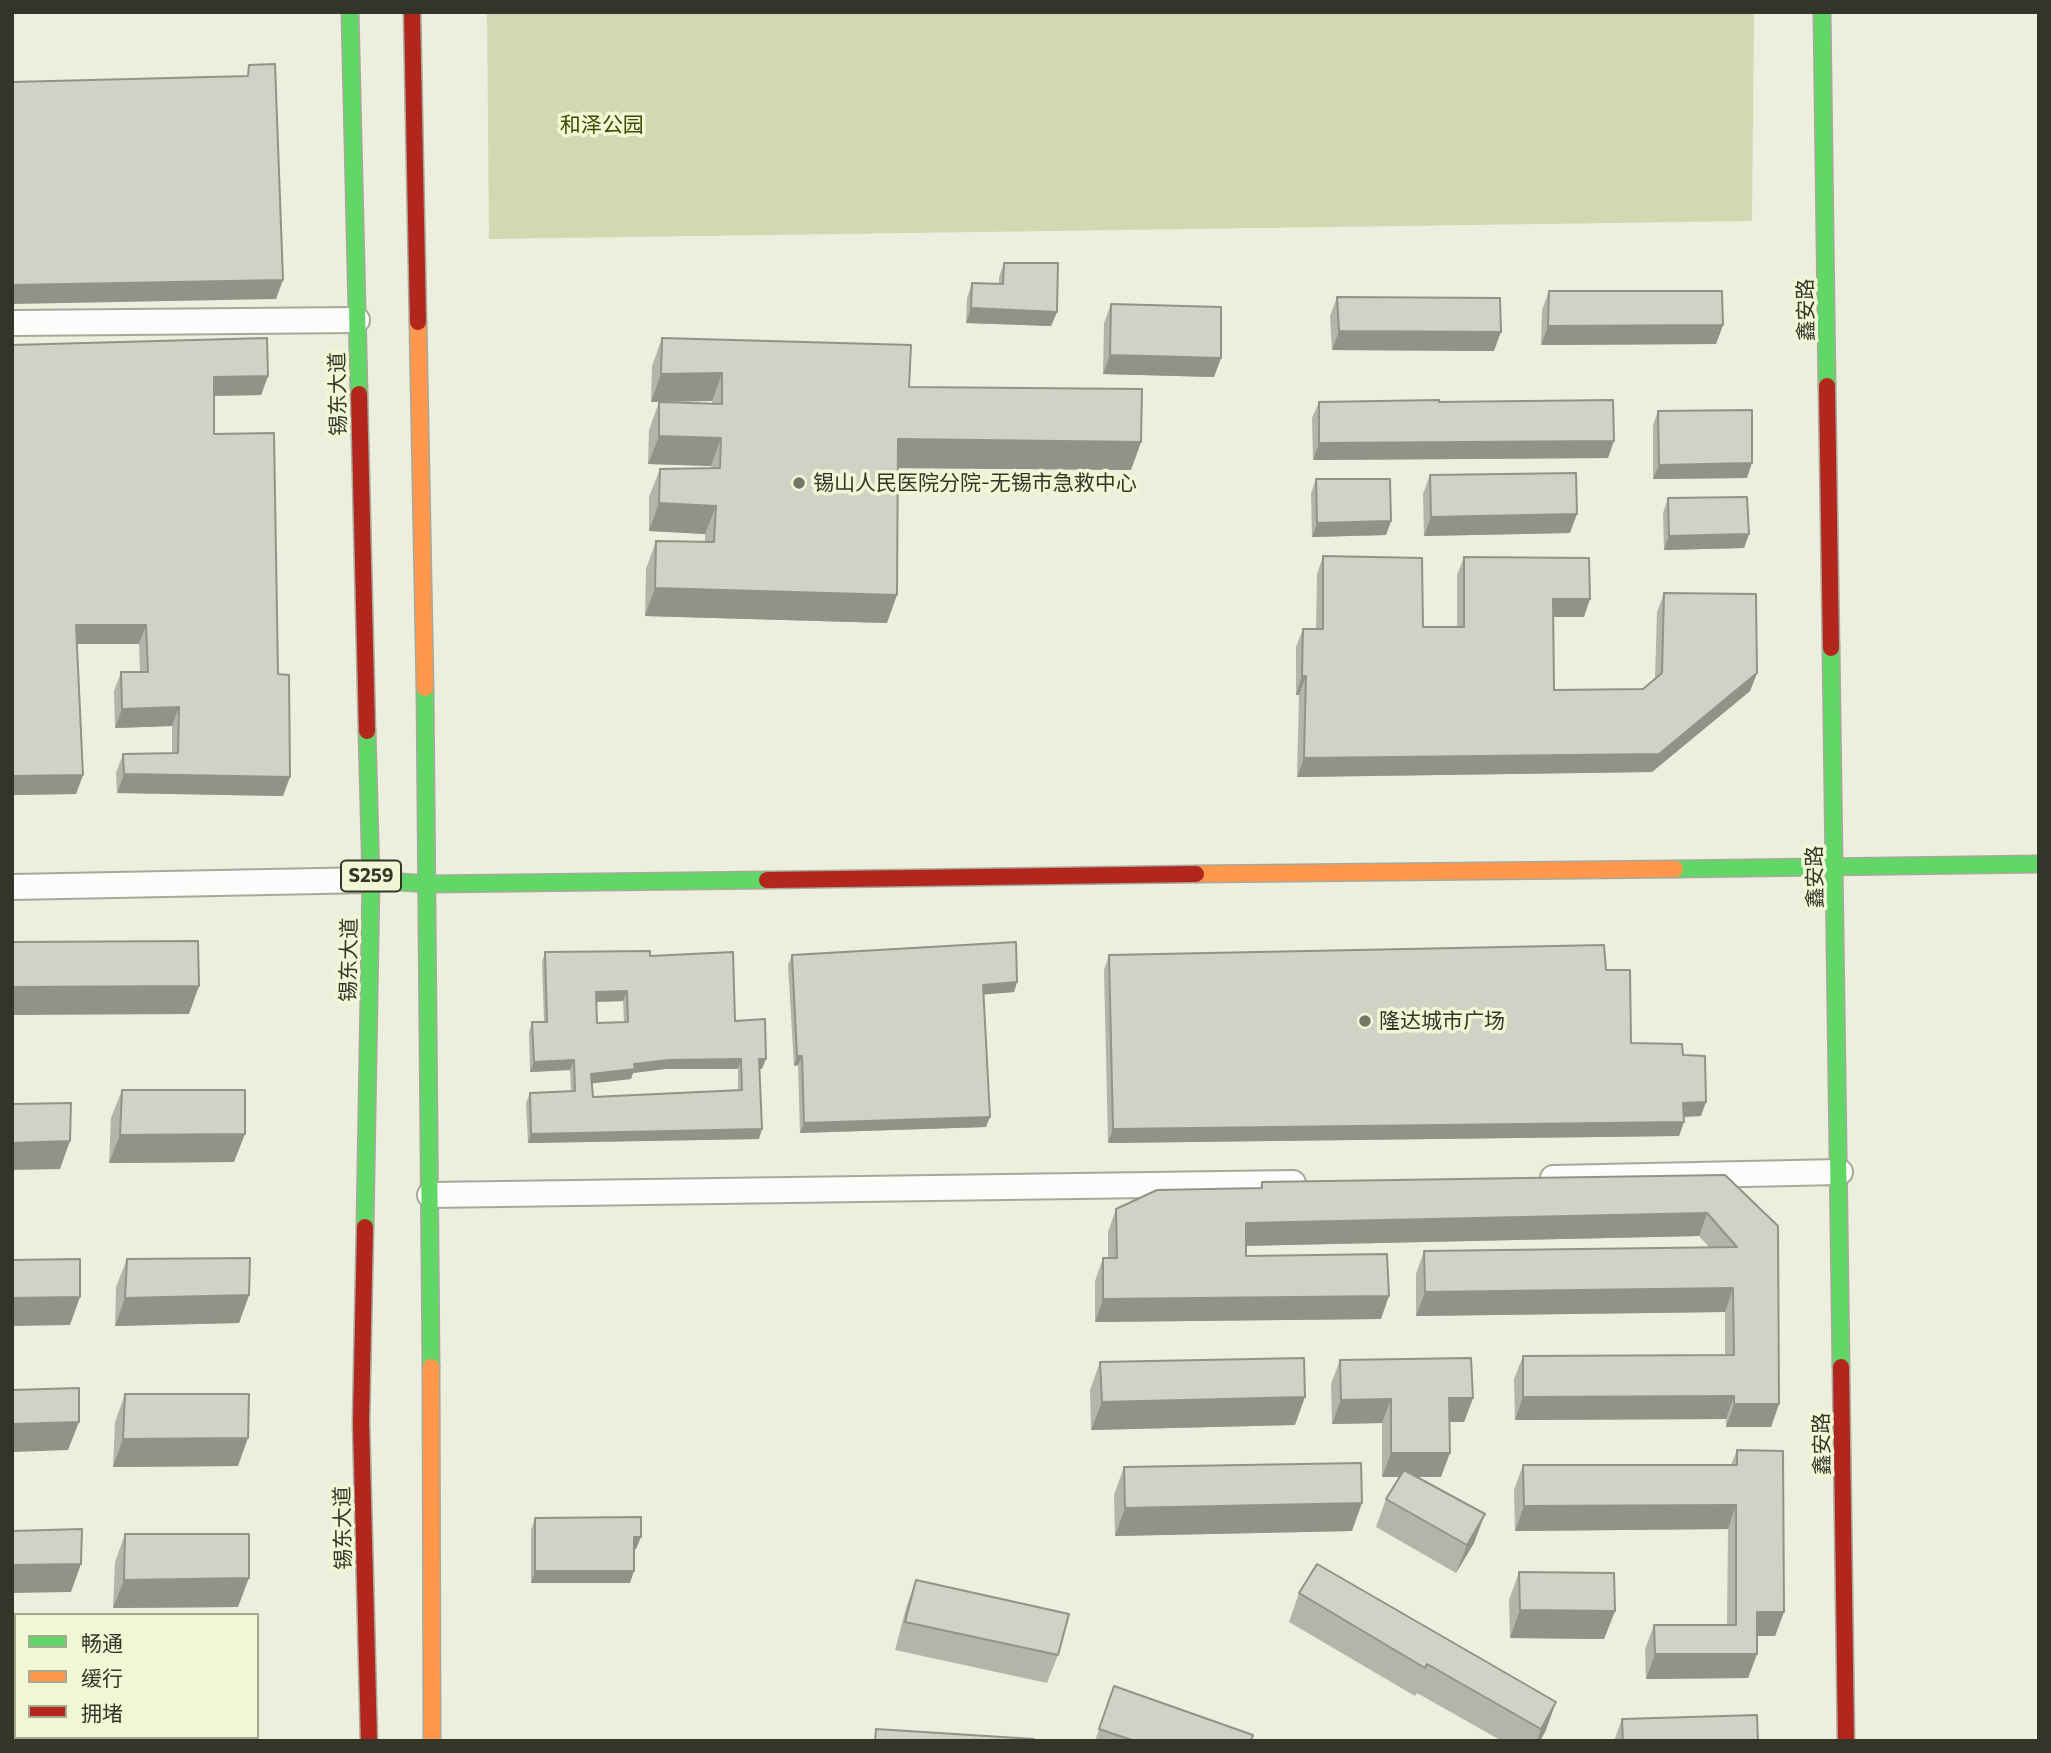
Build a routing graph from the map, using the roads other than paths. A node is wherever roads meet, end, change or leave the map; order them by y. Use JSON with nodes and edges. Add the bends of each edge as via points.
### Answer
{"nodes":[{"id":1,"x":350,"y":12,"type":"edge"},
{"id":2,"x":412,"y":12,"type":"edge"},
{"id":3,"x":1822,"y":12,"type":"edge"},
{"id":4,"x":357,"y":320,"type":"junction"},
{"id":5,"x":12,"y":323,"type":"edge"},
{"id":6,"x":2039,"y":863,"type":"edge"},
{"id":7,"x":1836,"y":867,"type":"junction"},
{"id":8,"x":371,"y":880,"type":"junction"},
{"id":9,"x":429,"y":884,"type":"junction"},
{"id":10,"x":12,"y":887,"type":"edge"},
{"id":11,"x":1840,"y":1172,"type":"junction"},
{"id":12,"x":1523,"y":1178,"type":"edge"},
{"id":13,"x":1317,"y":1182,"type":"edge"},
{"id":14,"x":430,"y":1195,"type":"junction"},
{"id":15,"x":369,"y":1741,"type":"edge"},
{"id":16,"x":432,"y":1741,"type":"edge"},
{"id":17,"x":1846,"y":1741,"type":"edge"}],
"edges":[{"from":1,"to":4,"type":"main road","name":"锡东大道","number":"S259"},
{"from":2,"to":9,"type":"main road","number":"S259"},
{"from":3,"to":7,"type":"main road","name":"鑫安路"},
{"from":4,"to":5,"type":"street"},
{"from":4,"to":8,"type":"main road","name":"锡东大道","number":"S259"},
{"from":6,"to":7,"type":"main road"},
{"from":7,"to":9,"type":"main road"},
{"from":7,"to":11,"type":"main road","name":"鑫安路"},
{"from":8,"to":9,"type":"main road"},
{"from":8,"to":10,"type":"street"},
{"from":8,"to":15,"type":"main road","name":"锡东大道","number":"S259","via":[[361,1422]]},
{"from":9,"to":14,"type":"main road","number":"S259"},
{"from":11,"to":12,"type":"street"},
{"from":11,"to":17,"type":"main road","name":"鑫安路"},
{"from":13,"to":14,"type":"street"},
{"from":14,"to":16,"type":"main road","number":"S259"}]}
